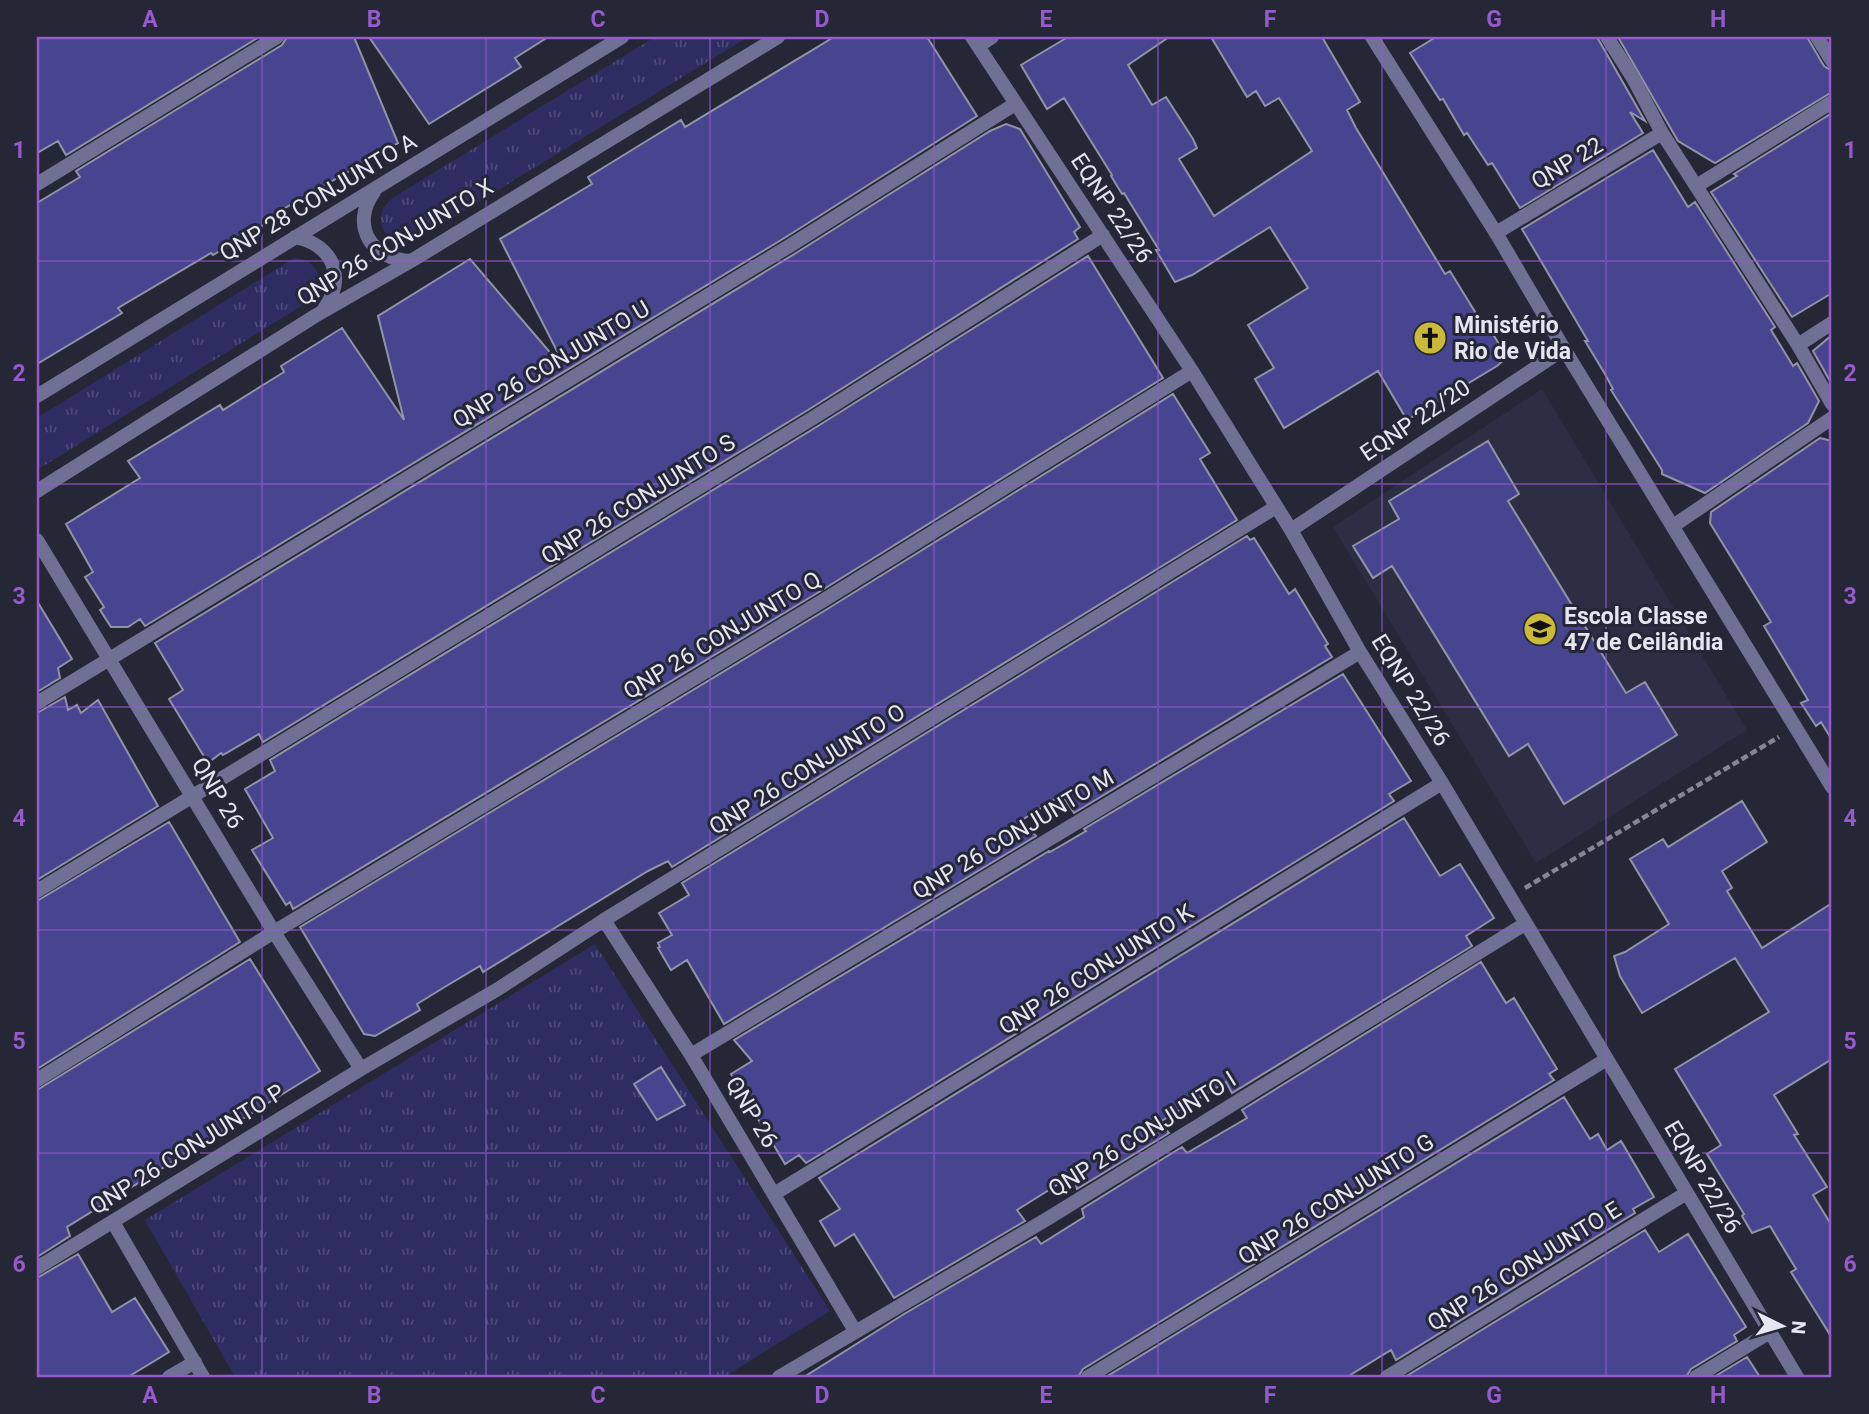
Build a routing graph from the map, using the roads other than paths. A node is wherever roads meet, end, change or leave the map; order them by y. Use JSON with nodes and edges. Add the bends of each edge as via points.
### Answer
{"nodes":[{"id":1,"x":277,"y":37,"type":"edge"},
{"id":2,"x":622,"y":37,"type":"edge"},
{"id":3,"x":778,"y":37,"type":"edge"},
{"id":4,"x":992,"y":37,"type":"edge"},
{"id":5,"x":1372,"y":37,"type":"edge"},
{"id":6,"x":1606,"y":37,"type":"edge"},
{"id":7,"x":1817,"y":37,"type":"edge"},
{"id":8,"x":975,"y":41,"type":"edge"},
{"id":9,"x":1832,"y":61,"type":"edge"},
{"id":10,"x":1832,"y":102,"type":"edge"},
{"id":11,"x":1015,"y":104,"type":"junction"},
{"id":12,"x":1662,"y":133,"type":"junction"},
{"id":13,"x":386,"y":182,"type":"junction"},
{"id":14,"x":37,"y":184,"type":"edge"},
{"id":15,"x":1698,"y":185,"type":"junction"},
{"id":16,"x":1496,"y":233,"type":"junction"},
{"id":17,"x":1103,"y":236,"type":"junction"},
{"id":18,"x":295,"y":237,"type":"junction"},
{"id":19,"x":411,"y":261,"type":"junction"},
{"id":20,"x":315,"y":316,"type":"junction"},
{"id":21,"x":1832,"y":323,"type":"edge"},
{"id":22,"x":1798,"y":345,"type":"junction"},
{"id":23,"x":1564,"y":349,"type":"junction"},
{"id":24,"x":1192,"y":371,"type":"junction"},
{"id":25,"x":37,"y":396,"type":"edge"},
{"id":26,"x":1832,"y":404,"type":"edge"},
{"id":27,"x":1832,"y":418,"type":"edge"},
{"id":28,"x":37,"y":491,"type":"edge"},
{"id":29,"x":1276,"y":507,"type":"junction"},
{"id":30,"x":1674,"y":526,"type":"junction"},
{"id":31,"x":1291,"y":530,"type":"junction"},
{"id":32,"x":37,"y":540,"type":"edge"},
{"id":33,"x":1360,"y":652,"type":"junction"},
{"id":34,"x":109,"y":659,"type":"junction"},
{"id":35,"x":37,"y":703,"type":"edge"},
{"id":36,"x":1442,"y":783,"type":"junction"},
{"id":37,"x":1832,"y":787,"type":"edge"},
{"id":38,"x":194,"y":797,"type":"junction"},
{"id":39,"x":37,"y":891,"type":"edge"},
{"id":40,"x":604,"y":920,"type":"junction"},
{"id":41,"x":1525,"y":924,"type":"junction"},
{"id":42,"x":274,"y":932,"type":"junction"},
{"id":43,"x":691,"y":1055,"type":"junction"},
{"id":44,"x":1607,"y":1059,"type":"junction"},
{"id":45,"x":360,"y":1069,"type":"junction"},
{"id":46,"x":37,"y":1080,"type":"edge"},
{"id":47,"x":775,"y":1194,"type":"junction"},
{"id":48,"x":1685,"y":1194,"type":"junction"},
{"id":49,"x":113,"y":1222,"type":"junction"},
{"id":50,"x":37,"y":1268,"type":"edge"},
{"id":51,"x":855,"y":1331,"type":"junction"},
{"id":52,"x":1770,"y":1332,"type":"junction"},
{"id":53,"x":195,"y":1362,"type":"junction"},
{"id":54,"x":169,"y":1377,"type":"edge"},
{"id":55,"x":203,"y":1377,"type":"edge"},
{"id":56,"x":779,"y":1377,"type":"edge"},
{"id":57,"x":1088,"y":1377,"type":"edge"},
{"id":58,"x":1387,"y":1377,"type":"edge"},
{"id":59,"x":1696,"y":1377,"type":"edge"},
{"id":60,"x":1797,"y":1377,"type":"edge"}],
"edges":[{"from":1,"to":14,"type":"street"},
{"from":2,"to":13,"type":"street","name":"QNP 28 CONJUNTO A"},
{"from":3,"to":19,"type":"street","name":"QNP 26 CONJUNTO X"},
{"from":4,"to":8,"type":"street"},
{"from":5,"to":16,"type":"street"},
{"from":6,"to":12,"type":"street"},
{"from":7,"to":9,"type":"street"},
{"from":8,"to":11,"type":"street","name":"EQNP 22/26"},
{"from":10,"to":15,"type":"street"},
{"from":11,"to":17,"type":"street","name":"EQNP 22/26"},
{"from":11,"to":34,"type":"street","name":"QNP 26 CONJUNTO U"},
{"from":12,"to":15,"type":"street"},
{"from":12,"to":16,"type":"street","name":"QNP 22"},
{"from":13,"to":18,"type":"street","name":"QNP 28 CONJUNTO A"},
{"from":13,"to":19,"type":"street","via":[[368,200],[364,226],[368,238],[385,256]]},
{"from":15,"to":22,"type":"street"},
{"from":16,"to":23,"type":"street"},
{"from":17,"to":24,"type":"street","name":"EQNP 22/26"},
{"from":17,"to":38,"type":"street","name":"QNP 26 CONJUNTO S"},
{"from":18,"to":20,"type":"street","via":[[316,243],[334,269],[334,291]]},
{"from":18,"to":25,"type":"street","name":"QNP 28 CONJUNTO A"},
{"from":19,"to":20,"type":"street","name":"QNP 26 CONJUNTO X"},
{"from":20,"to":28,"type":"street","name":"QNP 26 CONJUNTO X"},
{"from":21,"to":22,"type":"street"},
{"from":22,"to":26,"type":"street"},
{"from":23,"to":30,"type":"street"},
{"from":23,"to":31,"type":"street","name":"EQNP 22/20"},
{"from":24,"to":29,"type":"street","name":"EQNP 22/26"},
{"from":24,"to":42,"type":"street","name":"QNP 26 CONJUNTO Q"},
{"from":27,"to":30,"type":"street"},
{"from":29,"to":31,"type":"street","name":"EQNP 22/26"},
{"from":29,"to":40,"type":"street","name":"QNP 26 CONJUNTO O"},
{"from":30,"to":37,"type":"street"},
{"from":31,"to":33,"type":"street","name":"EQNP 22/26"},
{"from":32,"to":34,"type":"street","name":"QNP 26"},
{"from":33,"to":36,"type":"street","name":"EQNP 22/26"},
{"from":33,"to":43,"type":"street","name":"QNP 26 CONJUNTO M"},
{"from":34,"to":35,"type":"street","name":"QNP 26 CONJUNTO U"},
{"from":34,"to":38,"type":"street","name":"QNP 26"},
{"from":36,"to":41,"type":"street","name":"EQNP 22/26"},
{"from":36,"to":47,"type":"street","name":"QNP 26 CONJUNTO K"},
{"from":38,"to":39,"type":"street","name":"QNP 26 CONJUNTO S"},
{"from":38,"to":42,"type":"street","name":"QNP 26"},
{"from":40,"to":43,"type":"street","name":"QNP 26"},
{"from":40,"to":45,"type":"street","name":"QNP 26 CONJUNTO O","via":[[498,989]]},
{"from":41,"to":44,"type":"street","name":"EQNP 22/26"},
{"from":41,"to":51,"type":"street","name":"QNP 26 CONJUNTO I","via":[[1047,1219]]},
{"from":42,"to":45,"type":"street","name":"QNP 26"},
{"from":42,"to":46,"type":"street","name":"QNP 26 CONJUNTO Q"},
{"from":43,"to":47,"type":"street","name":"QNP 26"},
{"from":44,"to":48,"type":"street","name":"EQNP 22/26"},
{"from":44,"to":57,"type":"street","name":"QNP 26 CONJUNTO G"},
{"from":45,"to":49,"type":"street","name":"QNP 26 CONJUNTO P"},
{"from":47,"to":51,"type":"street","name":"QNP 26"},
{"from":48,"to":52,"type":"street","name":"EQNP 22/26"},
{"from":48,"to":58,"type":"street","name":"QNP 26 CONJUNTO E"},
{"from":49,"to":50,"type":"street","name":"QNP 26 CONJUNTO P"},
{"from":49,"to":53,"type":"street"},
{"from":51,"to":56,"type":"street","name":"QNP 26 CONJUNTO I"},
{"from":52,"to":59,"type":"street"},
{"from":52,"to":60,"type":"street","name":"EQNP 22/26"},
{"from":53,"to":54,"type":"street"},
{"from":53,"to":55,"type":"street"}]}
